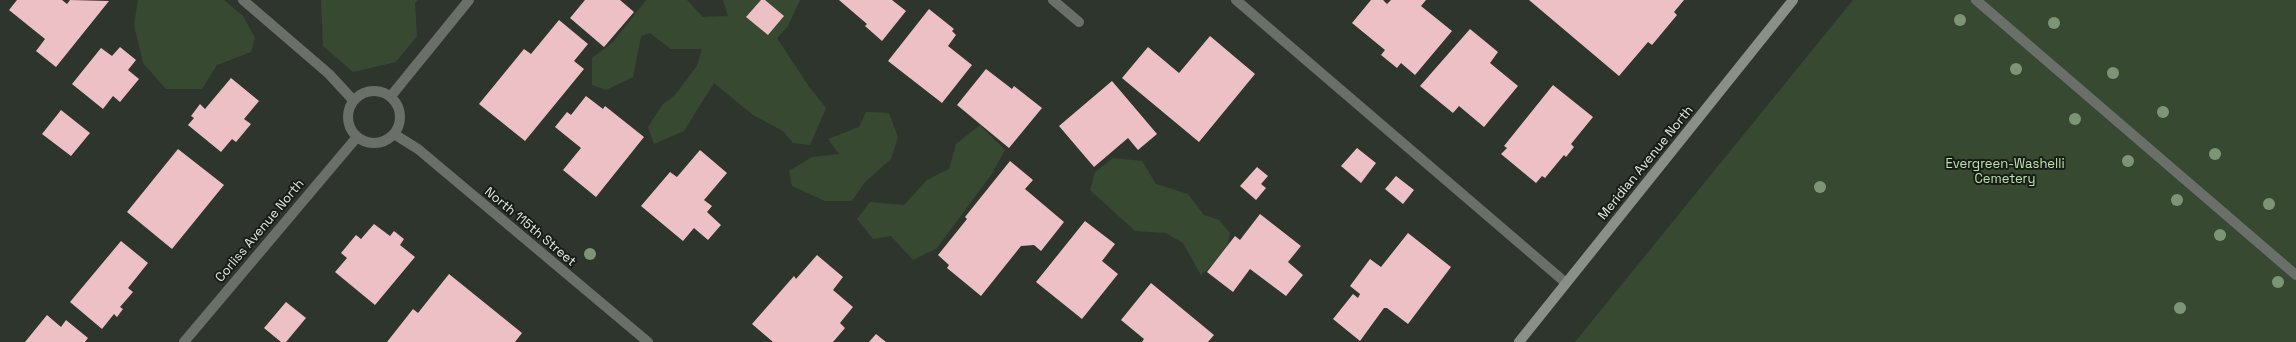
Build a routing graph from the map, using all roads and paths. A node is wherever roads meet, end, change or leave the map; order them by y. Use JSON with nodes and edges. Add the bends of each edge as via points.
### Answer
{"nodes":[{"id":1,"x":243,"y":0,"type":"edge"},
{"id":2,"x":469,"y":0,"type":"edge"},
{"id":3,"x":1053,"y":0,"type":"edge"},
{"id":4,"x":1236,"y":0,"type":"edge"},
{"id":5,"x":1793,"y":0,"type":"edge"},
{"id":6,"x":1976,"y":0,"type":"edge"},
{"id":7,"x":1079,"y":22,"type":"dead end"},
{"id":8,"x":391,"y":96,"type":"junction"},
{"id":9,"x":353,"y":100,"type":"junction"},
{"id":10,"x":394,"y":134,"type":"junction"},
{"id":11,"x":357,"y":137,"type":"junction"},
{"id":12,"x":2296,"y":275,"type":"edge"},
{"id":13,"x":1566,"y":283,"type":"junction"},
{"id":14,"x":184,"y":342,"type":"edge"},
{"id":15,"x":648,"y":342,"type":"edge"},
{"id":16,"x":1519,"y":342,"type":"edge"}],
"edges":[{"from":1,"to":9,"type":"street","via":[[329,74]]},
{"from":2,"to":8,"type":"street"},
{"from":3,"to":7,"type":"street"},
{"from":4,"to":13,"type":"street"},
{"from":5,"to":13,"type":"street","name":"Meridian Avenue North"},
{"from":6,"to":12,"type":"street"},
{"from":8,"to":9,"type":"street","via":[[378,90],[371,90]]},
{"from":8,"to":10,"type":"street","via":[[400,114],[398,128]]},
{"from":9,"to":11,"type":"street","via":[[347,119]]},
{"from":10,"to":11,"type":"street","via":[[376,143],[362,141]]},
{"from":10,"to":15,"type":"street","name":"North 115th Street","via":[[418,149]]},
{"from":11,"to":14,"type":"street","name":"Corliss Avenue North"},
{"from":13,"to":16,"type":"street","name":"Meridian Avenue North"}]}
